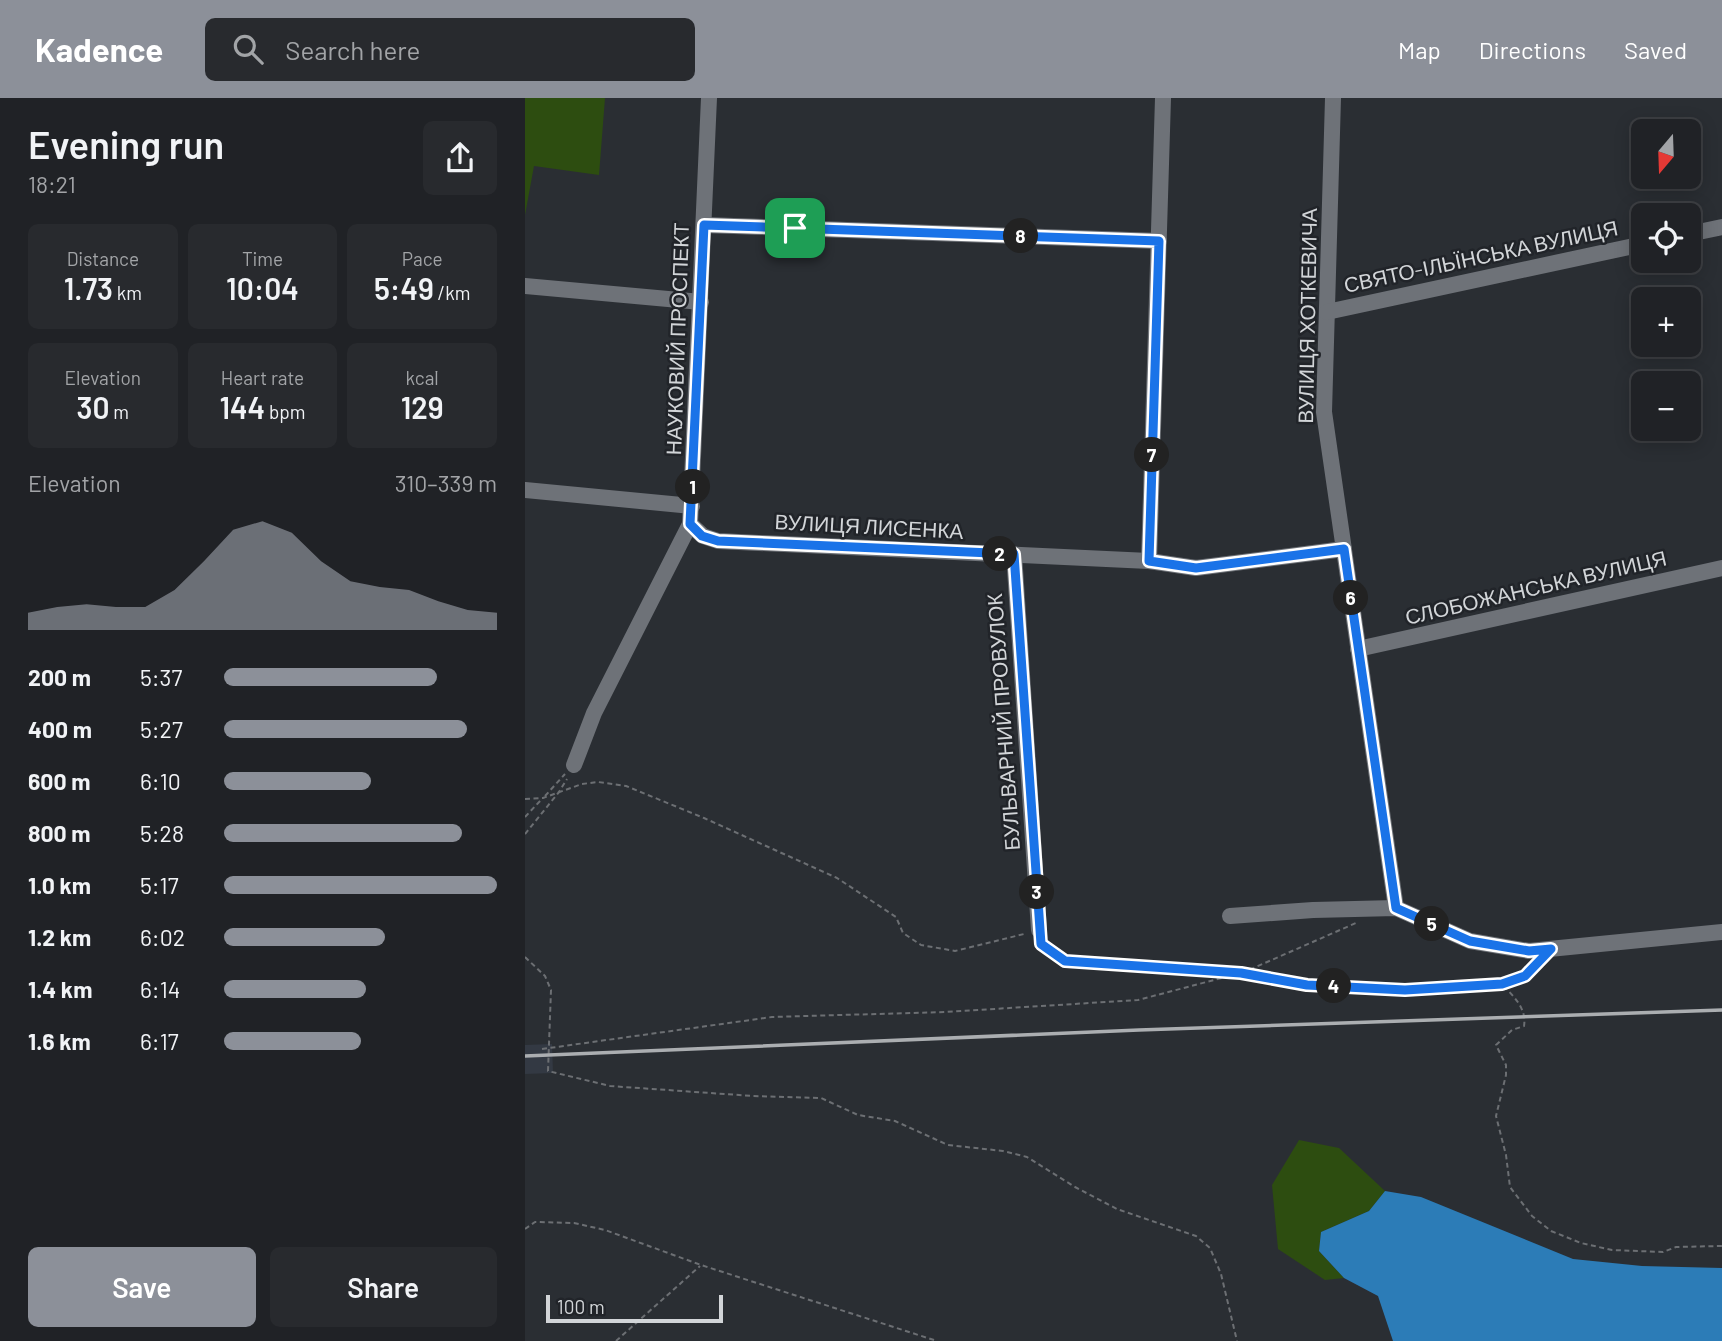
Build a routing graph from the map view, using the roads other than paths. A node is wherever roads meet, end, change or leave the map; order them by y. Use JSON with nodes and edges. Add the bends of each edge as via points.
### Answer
{"nodes":[{"id":1,"x":709,"y":98,"type":"edge"},
{"id":2,"x":1163,"y":98,"type":"edge"},
{"id":3,"x":1333,"y":98,"type":"edge"},
{"id":4,"x":1331,"y":166,"type":"junction"},
{"id":5,"x":1349,"y":168,"type":"dead end"},
{"id":6,"x":704,"y":225,"type":"junction"},
{"id":7,"x":1722,"y":227,"type":"edge"},
{"id":8,"x":1701,"y":231,"type":"edge"},
{"id":9,"x":1159,"y":241,"type":"junction"},
{"id":10,"x":1631,"y":247,"type":"edge"},
{"id":11,"x":525,"y":286,"type":"edge"},
{"id":12,"x":701,"y":302,"type":"junction"},
{"id":13,"x":1327,"y":312,"type":"junction"},
{"id":14,"x":525,"y":490,"type":"edge"},
{"id":15,"x":692,"y":506,"type":"junction"},
{"id":16,"x":690,"y":524,"type":"junction"},
{"id":17,"x":1344,"y":549,"type":"junction"},
{"id":18,"x":1014,"y":554,"type":"junction"},
{"id":19,"x":1149,"y":561,"type":"junction"},
{"id":20,"x":1722,"y":568,"type":"edge"},
{"id":21,"x":1359,"y":649,"type":"junction"},
{"id":22,"x":574,"y":765,"type":"road end"},
{"id":23,"x":1396,"y":908,"type":"junction"},
{"id":24,"x":1230,"y":916,"type":"dead end"},
{"id":25,"x":1039,"y":930,"type":"road end"},
{"id":26,"x":1722,"y":932,"type":"edge"}],
"edges":[{"from":1,"to":6,"type":"street","name":"НАУКОВИЙ ПРОСПЕКТ"},
{"from":2,"to":9,"type":"street"},
{"from":3,"to":4,"type":"street","name":"ВУЛИЦЯ ХОТКЕВИЧА"},
{"from":4,"to":5,"type":"street"},
{"from":4,"to":13,"type":"street","name":"ВУЛИЦЯ ХОТКЕВИЧА"},
{"from":6,"to":9,"type":"street"},
{"from":6,"to":12,"type":"street","name":"НАУКОВИЙ ПРОСПЕКТ"},
{"from":7,"to":8,"type":"street"},
{"from":9,"to":19,"type":"street"},
{"from":10,"to":13,"type":"street","name":"СВЯТО-ІЛЬЇНСЬКА ВУЛИЦЯ"},
{"from":11,"to":12,"type":"street"},
{"from":12,"to":15,"type":"street","name":"НАУКОВИЙ ПРОСПЕКТ"},
{"from":13,"to":17,"type":"street","name":"ВУЛИЦЯ ХОТКЕВИЧА","via":[[1324,412]]},
{"from":14,"to":15,"type":"street"},
{"from":15,"to":16,"type":"street","name":"НАУКОВИЙ ПРОСПЕКТ"},
{"from":16,"to":18,"type":"street","name":"ВУЛИЦЯ ЛИСЕНКА","via":[[702,536],[718,541]]},
{"from":16,"to":22,"type":"street","name":"НАУКОВИЙ ПРОСПЕКТ","via":[[594,713]]},
{"from":17,"to":19,"type":"street","name":"ВУЛИЦЯ ЛИСЕНКА","via":[[1196,568]]},
{"from":17,"to":21,"type":"street","name":"ВУЛИЦЯ ХОТКЕВИЧА"},
{"from":18,"to":19,"type":"street","name":"ВУЛИЦЯ ЛИСЕНКА"},
{"from":18,"to":25,"type":"street","name":"БУЛЬВАРНИЙ ПРОВУЛОК"},
{"from":20,"to":21,"type":"street","name":"СЛОБОЖАНСЬКА ВУЛИЦЯ"},
{"from":21,"to":23,"type":"street","name":"ВУЛИЦЯ ХОТКЕВИЧА"},
{"from":23,"to":24,"type":"street"},
{"from":23,"to":26,"type":"street","via":[[1470,941],[1529,951]]}]}
